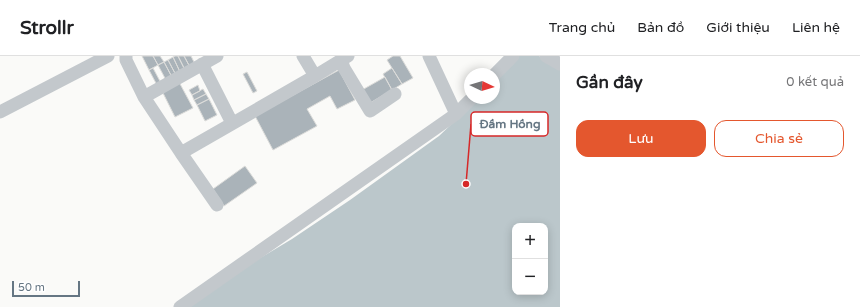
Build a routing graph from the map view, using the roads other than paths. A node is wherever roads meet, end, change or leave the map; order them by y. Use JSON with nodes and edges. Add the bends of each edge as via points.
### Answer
{"nodes":[{"id":1,"x":126,"y":56,"type":"edge"},
{"id":2,"x":217,"y":56,"type":"edge"},
{"id":3,"x":303,"y":56,"type":"edge"},
{"id":4,"x":429,"y":56,"type":"edge"},
{"id":5,"x":513,"y":56,"type":"edge"},
{"id":6,"x":546,"y":56,"type":"edge"},
{"id":7,"x":100,"y":58,"type":"edge"},
{"id":8,"x":344,"y":58,"type":"edge"},
{"id":9,"x":202,"y":64,"type":"junction"},
{"id":10,"x":560,"y":64,"type":"edge"},
{"id":11,"x":500,"y":69,"type":"edge"},
{"id":12,"x":315,"y":76,"type":"junction"},
{"id":13,"x":395,"y":94,"type":"dead end"},
{"id":14,"x":144,"y":98,"type":"junction"},
{"id":15,"x":466,"y":104,"type":"edge"},
{"id":16,"x":0,"y":112,"type":"edge"},
{"id":17,"x":456,"y":114,"type":"junction"},
{"id":18,"x":232,"y":123,"type":"junction"},
{"id":19,"x":181,"y":153,"type":"junction"},
{"id":20,"x":217,"y":205,"type":"dead end"},
{"id":21,"x":180,"y":307,"type":"edge"}],
"edges":[{"from":1,"to":14,"type":"street"},
{"from":2,"to":9,"type":"street"},
{"from":3,"to":12,"type":"street"},
{"from":4,"to":17,"type":"street"},
{"from":5,"to":11,"type":"street"},
{"from":6,"to":10,"type":"street"},
{"from":7,"to":16,"type":"street"},
{"from":8,"to":12,"type":"street"},
{"from":8,"to":13,"type":"street","via":[[344,68],[370,110]]},
{"from":9,"to":14,"type":"street"},
{"from":9,"to":18,"type":"street"},
{"from":12,"to":18,"type":"street"},
{"from":14,"to":19,"type":"street"},
{"from":15,"to":17,"type":"street"},
{"from":17,"to":21,"type":"street"},
{"from":18,"to":19,"type":"street"},
{"from":19,"to":20,"type":"street"}]}
